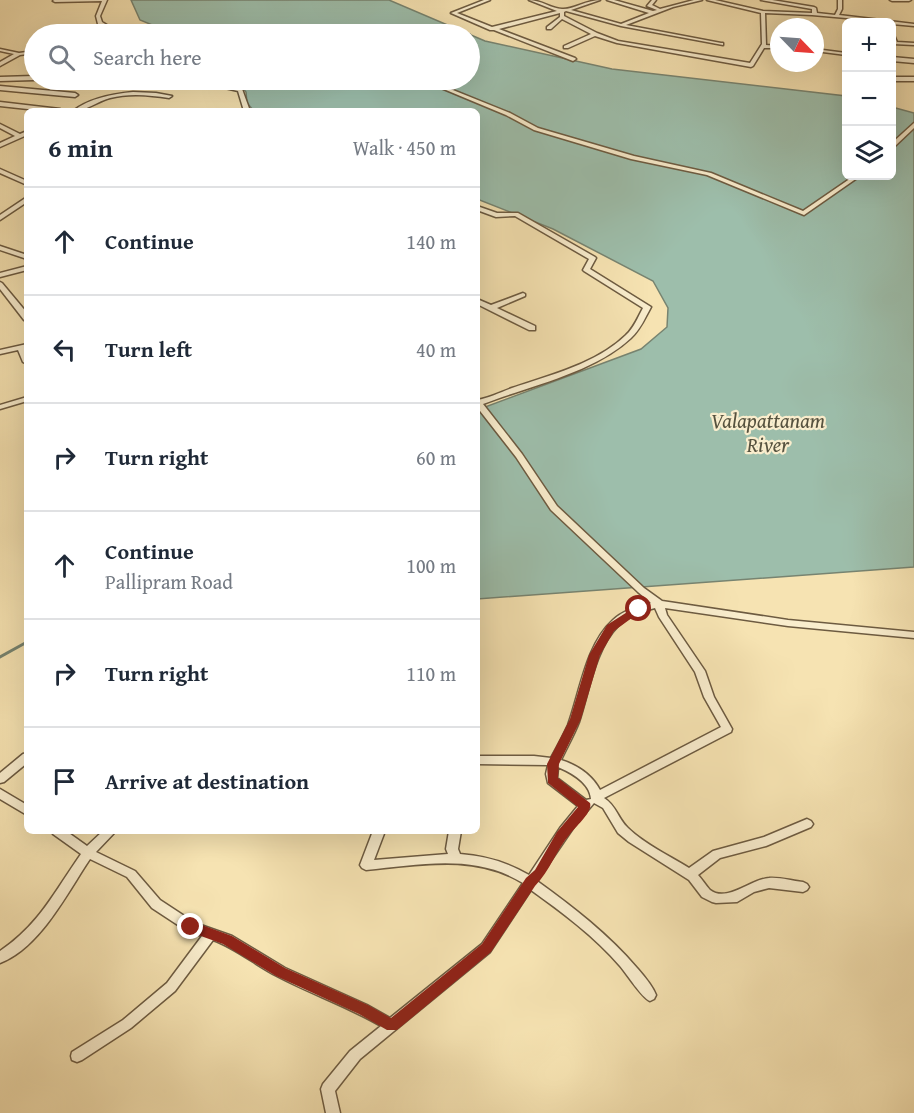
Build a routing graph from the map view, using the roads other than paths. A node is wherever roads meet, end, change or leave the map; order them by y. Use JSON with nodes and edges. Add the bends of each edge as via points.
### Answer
{"nodes":[{"id":1,"x":105,"y":0,"type":"edge"},
{"id":2,"x":488,"y":0,"type":"edge"},
{"id":3,"x":531,"y":0,"type":"edge"},
{"id":4,"x":598,"y":0,"type":"edge"},
{"id":5,"x":609,"y":0,"type":"edge"},
{"id":6,"x":654,"y":0,"type":"edge"},
{"id":7,"x":700,"y":0,"type":"edge"},
{"id":8,"x":709,"y":0,"type":"edge"},
{"id":9,"x":753,"y":0,"type":"edge"},
{"id":10,"x":763,"y":0,"type":"edge"},
{"id":11,"x":840,"y":0,"type":"edge"},
{"id":12,"x":892,"y":0,"type":"edge"},
{"id":13,"x":909,"y":0,"type":"edge"},
{"id":14,"x":55,"y":1,"type":"edge"},
{"id":15,"x":743,"y":7,"type":"junction"},
{"id":16,"x":664,"y":10,"type":"junction"},
{"id":17,"x":762,"y":12,"type":"junction"},
{"id":18,"x":563,"y":13,"type":"junction"},
{"id":19,"x":654,"y":13,"type":"junction"},
{"id":20,"x":815,"y":14,"type":"junction"},
{"id":21,"x":836,"y":17,"type":"junction"},
{"id":22,"x":842,"y":18,"type":"edge"},
{"id":23,"x":101,"y":24,"type":"edge"},
{"id":24,"x":479,"y":24,"type":"edge"},
{"id":25,"x":480,"y":24,"type":"edge"},
{"id":26,"x":896,"y":24,"type":"edge"},
{"id":27,"x":621,"y":25,"type":"junction"},
{"id":28,"x":914,"y":25,"type":"edge"},
{"id":29,"x":496,"y":28,"type":"junction"},
{"id":30,"x":549,"y":28,"type":"dead end"},
{"id":31,"x":642,"y":29,"type":"junction"},
{"id":32,"x":595,"y":34,"type":"junction"},
{"id":33,"x":629,"y":43,"type":"junction"},
{"id":34,"x":896,"y":43,"type":"edge"},
{"id":35,"x":721,"y":44,"type":"dead end"},
{"id":36,"x":914,"y":44,"type":"edge"},
{"id":37,"x":762,"y":46,"type":"junction"},
{"id":38,"x":770,"y":46,"type":"edge"},
{"id":39,"x":566,"y":47,"type":"dead end"},
{"id":40,"x":0,"y":50,"type":"edge"},
{"id":41,"x":824,"y":51,"type":"edge"},
{"id":42,"x":24,"y":53,"type":"edge"},
{"id":43,"x":842,"y":53,"type":"edge"},
{"id":44,"x":19,"y":54,"type":"junction"},
{"id":45,"x":573,"y":58,"type":"dead end"},
{"id":46,"x":896,"y":59,"type":"edge"},
{"id":47,"x":914,"y":61,"type":"edge"},
{"id":48,"x":0,"y":64,"type":"edge"},
{"id":49,"x":751,"y":64,"type":"junction"},
{"id":50,"x":746,"y":74,"type":"dead end"},
{"id":51,"x":24,"y":78,"type":"edge"},
{"id":52,"x":0,"y":79,"type":"edge"},
{"id":53,"x":896,"y":79,"type":"edge"},
{"id":54,"x":914,"y":79,"type":"edge"},
{"id":55,"x":0,"y":88,"type":"edge"},
{"id":56,"x":240,"y":90,"type":"edge"},
{"id":57,"x":449,"y":90,"type":"edge"},
{"id":58,"x":75,"y":95,"type":"dead end"},
{"id":59,"x":169,"y":96,"type":"dead end"},
{"id":60,"x":0,"y":104,"type":"edge"},
{"id":61,"x":34,"y":108,"type":"edge"},
{"id":62,"x":81,"y":108,"type":"edge"},
{"id":63,"x":246,"y":108,"type":"edge"},
{"id":64,"x":0,"y":126,"type":"edge"},
{"id":65,"x":914,"y":126,"type":"edge"},
{"id":66,"x":24,"y":134,"type":"edge"},
{"id":67,"x":19,"y":136,"type":"junction"},
{"id":68,"x":896,"y":142,"type":"edge"},
{"id":69,"x":0,"y":145,"type":"edge"},
{"id":70,"x":0,"y":171,"type":"edge"},
{"id":71,"x":851,"y":180,"type":"edge"},
{"id":72,"x":24,"y":182,"type":"edge"},
{"id":73,"x":24,"y":201,"type":"edge"},
{"id":74,"x":480,"y":209,"type":"edge"},
{"id":75,"x":0,"y":218,"type":"edge"},
{"id":76,"x":2,"y":251,"type":"edge"},
{"id":77,"x":24,"y":256,"type":"edge"},
{"id":78,"x":24,"y":269,"type":"edge"},
{"id":79,"x":1,"y":273,"type":"edge"},
{"id":80,"x":0,"y":284,"type":"edge"},
{"id":81,"x":523,"y":295,"type":"dead end"},
{"id":82,"x":480,"y":303,"type":"edge"},
{"id":83,"x":490,"y":308,"type":"junction"},
{"id":84,"x":24,"y":314,"type":"edge"},
{"id":85,"x":532,"y":328,"type":"dead end"},
{"id":86,"x":24,"y":347,"type":"edge"},
{"id":87,"x":0,"y":351,"type":"edge"},
{"id":88,"x":24,"y":400,"type":"edge"},
{"id":89,"x":480,"y":401,"type":"edge"},
{"id":90,"x":480,"y":406,"type":"edge"},
{"id":91,"x":0,"y":407,"type":"edge"},
{"id":92,"x":659,"y":604,"type":"junction"},
{"id":93,"x":914,"y":635,"type":"edge"},
{"id":94,"x":24,"y":759,"type":"edge"},
{"id":95,"x":480,"y":760,"type":"edge"},
{"id":96,"x":554,"y":762,"type":"junction"},
{"id":97,"x":0,"y":779,"type":"edge"},
{"id":98,"x":0,"y":793,"type":"edge"},
{"id":99,"x":596,"y":798,"type":"junction"},
{"id":100,"x":586,"y":806,"type":"junction"},
{"id":101,"x":24,"y":809,"type":"edge"},
{"id":102,"x":807,"y":824,"type":"dead end"},
{"id":103,"x":61,"y":834,"type":"edge"},
{"id":104,"x":107,"y":834,"type":"edge"},
{"id":105,"x":378,"y":834,"type":"edge"},
{"id":106,"x":454,"y":834,"type":"edge"},
{"id":107,"x":88,"y":853,"type":"junction"},
{"id":108,"x":455,"y":857,"type":"junction"},
{"id":109,"x":689,"y":875,"type":"junction"},
{"id":110,"x":530,"y":882,"type":"junction"},
{"id":111,"x":803,"y":887,"type":"dead end"},
{"id":112,"x":210,"y":934,"type":"junction"},
{"id":113,"x":0,"y":958,"type":"edge"},
{"id":114,"x":650,"y":994,"type":"dead end"},
{"id":115,"x":392,"y":1026,"type":"junction"},
{"id":116,"x":76,"y":1056,"type":"dead end"},
{"id":117,"x":333,"y":1113,"type":"edge"}],
"edges":[{"from":1,"to":14,"type":"street"},
{"from":1,"to":23,"type":"street","via":[[98,16]]},
{"from":2,"to":24,"type":"street","via":[[453,13]]},
{"from":3,"to":18,"type":"street"},
{"from":4,"to":18,"type":"street"},
{"from":5,"to":19,"type":"street"},
{"from":6,"to":16,"type":"street","via":[[650,7]]},
{"from":7,"to":16,"type":"street"},
{"from":8,"to":15,"type":"street"},
{"from":9,"to":15,"type":"street"},
{"from":10,"to":20,"type":"street","via":[[814,8]]},
{"from":11,"to":21,"type":"street"},
{"from":12,"to":13,"type":"street"},
{"from":15,"to":17,"type":"street"},
{"from":16,"to":19,"type":"street"},
{"from":17,"to":20,"type":"street"},
{"from":17,"to":37,"type":"street"},
{"from":18,"to":27,"type":"street"},
{"from":18,"to":29,"type":"street"},
{"from":18,"to":30,"type":"street"},
{"from":18,"to":32,"type":"street"},
{"from":19,"to":27,"type":"street"},
{"from":20,"to":21,"type":"street"},
{"from":21,"to":22,"type":"street"},
{"from":25,"to":29,"type":"street"},
{"from":26,"to":28,"type":"street"},
{"from":27,"to":31,"type":"street"},
{"from":29,"to":45,"type":"street"},
{"from":31,"to":33,"type":"street"},
{"from":31,"to":35,"type":"street"},
{"from":32,"to":33,"type":"street"},
{"from":32,"to":39,"type":"street"},
{"from":33,"to":49,"type":"street"},
{"from":34,"to":36,"type":"street"},
{"from":37,"to":38,"type":"street"},
{"from":37,"to":49,"type":"street"},
{"from":40,"to":44,"type":"street"},
{"from":41,"to":43,"type":"street"},
{"from":42,"to":44,"type":"street"},
{"from":44,"to":48,"type":"street"},
{"from":46,"to":47,"type":"street"},
{"from":49,"to":50,"type":"street"},
{"from":51,"to":52,"type":"street"},
{"from":53,"to":54,"type":"street"},
{"from":55,"to":58,"type":"street"},
{"from":56,"to":63,"type":"street"},
{"from":57,"to":71,"type":"street","via":[[536,129],[633,158],[709,174],[804,213]]},
{"from":59,"to":62,"type":"street","via":[[129,93],[93,101]]},
{"from":60,"to":61,"type":"street"},
{"from":64,"to":67,"type":"street"},
{"from":65,"to":68,"type":"street"},
{"from":66,"to":67,"type":"street"},
{"from":67,"to":69,"type":"street"},
{"from":70,"to":72,"type":"street"},
{"from":73,"to":75,"type":"street"},
{"from":74,"to":89,"type":"street","via":[[496,215],[516,214],[549,232],[593,258],[586,270],[647,306],[629,337],[605,353]]},
{"from":76,"to":77,"type":"street"},
{"from":78,"to":79,"type":"street"},
{"from":80,"to":84,"type":"street"},
{"from":81,"to":83,"type":"street"},
{"from":82,"to":83,"type":"street"},
{"from":83,"to":85,"type":"street"},
{"from":86,"to":87,"type":"street"},
{"from":88,"to":91,"type":"street"},
{"from":90,"to":92,"type":"street","via":[[554,508]]},
{"from":92,"to":93,"type":"street","via":[[796,624]]},
{"from":92,"to":96,"type":"street","via":[[639,609],[611,628],[595,655],[575,719]]},
{"from":92,"to":99,"type":"street","via":[[662,615],[700,671],[727,729]]},
{"from":94,"to":97,"type":"street"},
{"from":95,"to":96,"type":"street"},
{"from":96,"to":99,"type":"street","via":[[571,766],[584,776],[592,784]]},
{"from":96,"to":100,"type":"street","via":[[552,780]]},
{"from":98,"to":101,"type":"street"},
{"from":99,"to":100,"type":"street"},
{"from":99,"to":109,"type":"street","via":[[607,805],[622,830]]},
{"from":100,"to":110,"type":"street"},
{"from":102,"to":109,"type":"street","via":[[778,837],[717,854]]},
{"from":103,"to":107,"type":"street"},
{"from":104,"to":107,"type":"street"},
{"from":105,"to":108,"type":"street","via":[[366,865]]},
{"from":106,"to":108,"type":"street"},
{"from":107,"to":112,"type":"street","via":[[131,874],[156,904],[191,927]]},
{"from":107,"to":113,"type":"street","via":[[46,921],[22,945]]},
{"from":108,"to":110,"type":"street","via":[[516,870]]},
{"from":109,"to":111,"type":"street","via":[[716,898],[737,897],[769,883]]},
{"from":110,"to":114,"type":"street","via":[[597,931]]},
{"from":110,"to":115,"type":"street","via":[[486,948]]},
{"from":112,"to":115,"type":"street"},
{"from":112,"to":116,"type":"street","via":[[171,987],[127,1024]]},
{"from":115,"to":117,"type":"street","via":[[355,1055],[328,1089]]}]}
